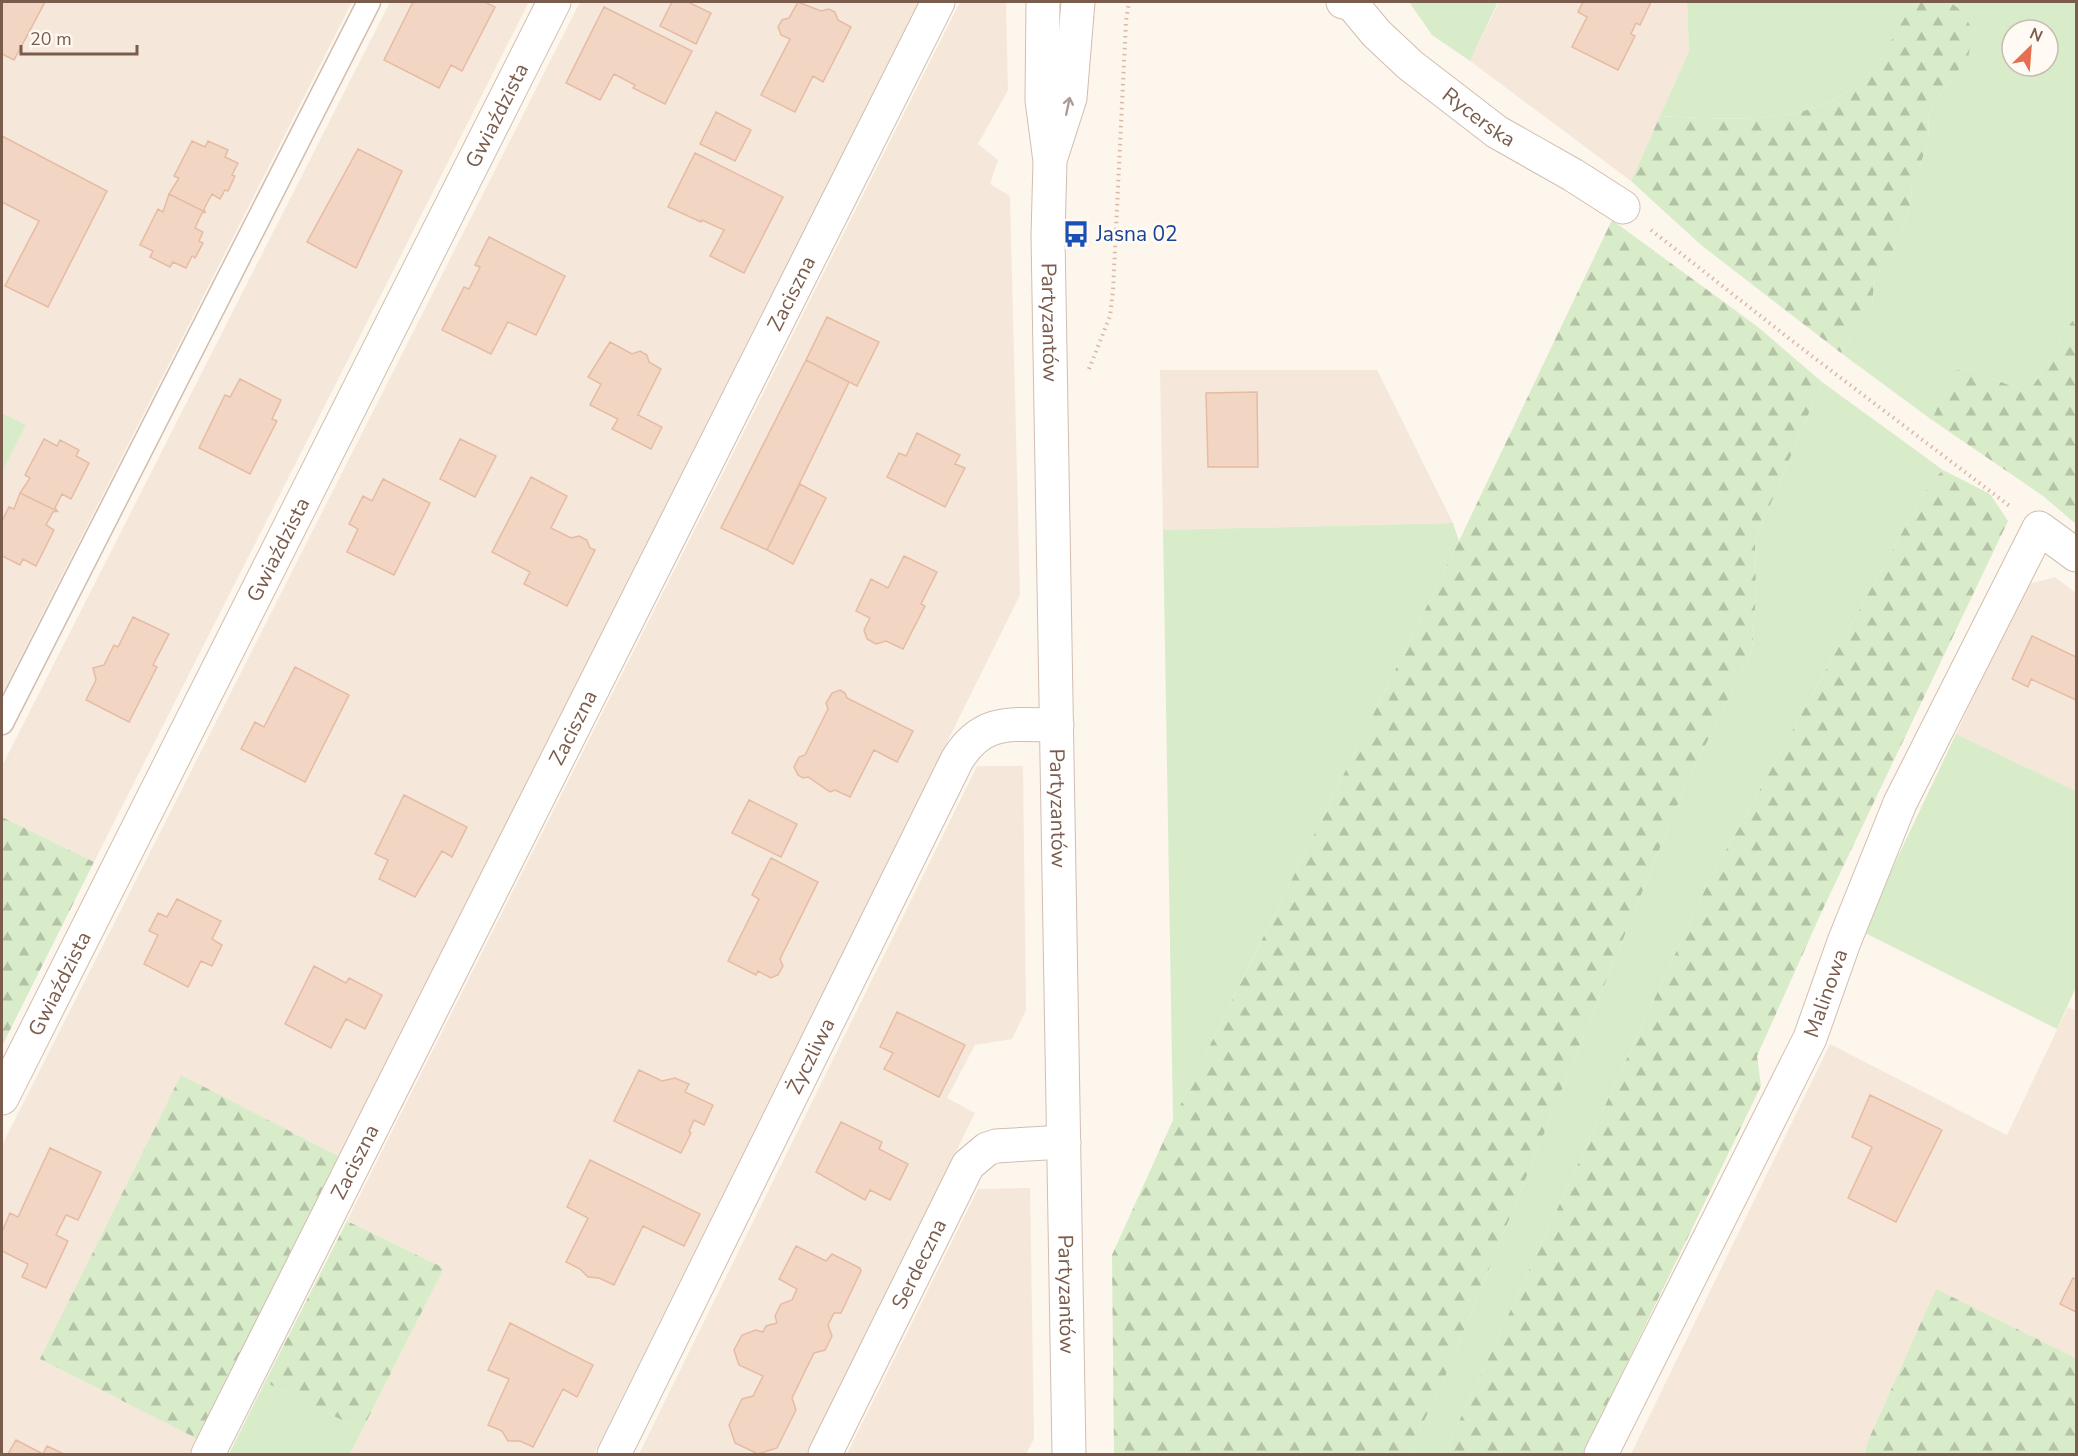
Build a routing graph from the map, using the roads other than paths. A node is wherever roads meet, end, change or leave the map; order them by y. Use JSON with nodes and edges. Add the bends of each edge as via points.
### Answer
{"nodes":[{"id":1,"x":369,"y":2,"type":"edge"},
{"id":2,"x":554,"y":2,"type":"edge"},
{"id":3,"x":938,"y":2,"type":"edge"},
{"id":4,"x":1043,"y":2,"type":"edge"},
{"id":5,"x":1078,"y":2,"type":"edge"},
{"id":6,"x":1349,"y":2,"type":"edge"},
{"id":7,"x":1050,"y":161,"type":"junction"},
{"id":8,"x":1623,"y":207,"type":"road end"},
{"id":9,"x":2076,"y":555,"type":"edge"},
{"id":10,"x":2,"y":723,"type":"edge"},
{"id":11,"x":1057,"y":725,"type":"junction"},
{"id":12,"x":2,"y":1098,"type":"edge"},
{"id":13,"x":1064,"y":1142,"type":"junction"},
{"id":14,"x":208,"y":1455,"type":"edge"},
{"id":15,"x":614,"y":1455,"type":"edge"},
{"id":16,"x":825,"y":1455,"type":"edge"},
{"id":17,"x":1069,"y":1455,"type":"edge"},
{"id":18,"x":1601,"y":1455,"type":"edge"}],
"edges":[{"from":1,"to":10,"type":"lane"},
{"from":2,"to":12,"type":"street","name":"Gwiaździsta"},
{"from":3,"to":14,"type":"street","name":"Zaciszna"},
{"from":4,"to":7,"type":"street","name":"Partyzantów","via":[[1042,100]]},
{"from":7,"to":5,"type":"street","name":"Partyzantów","one_way":true,"via":[[1070,98]]},
{"from":6,"to":8,"type":"street","name":"Rycerska","via":[[1376,33],[1446,94],[1497,132]]},
{"from":7,"to":11,"type":"street","name":"Partyzantów","via":[[1048,247]]},
{"from":9,"to":18,"type":"street","name":"Malinowa","via":[[2039,528],[1900,803],[1810,1038]]},
{"from":11,"to":13,"type":"street","name":"Partyzantów"},
{"from":11,"to":15,"type":"street","name":"Życzliwa","via":[[996,725],[968,742],[957,760]]},
{"from":13,"to":16,"type":"street","name":"Serdeczna","via":[[996,1146],[968,1165]]},
{"from":13,"to":17,"type":"street","name":"Partyzantów"}]}
